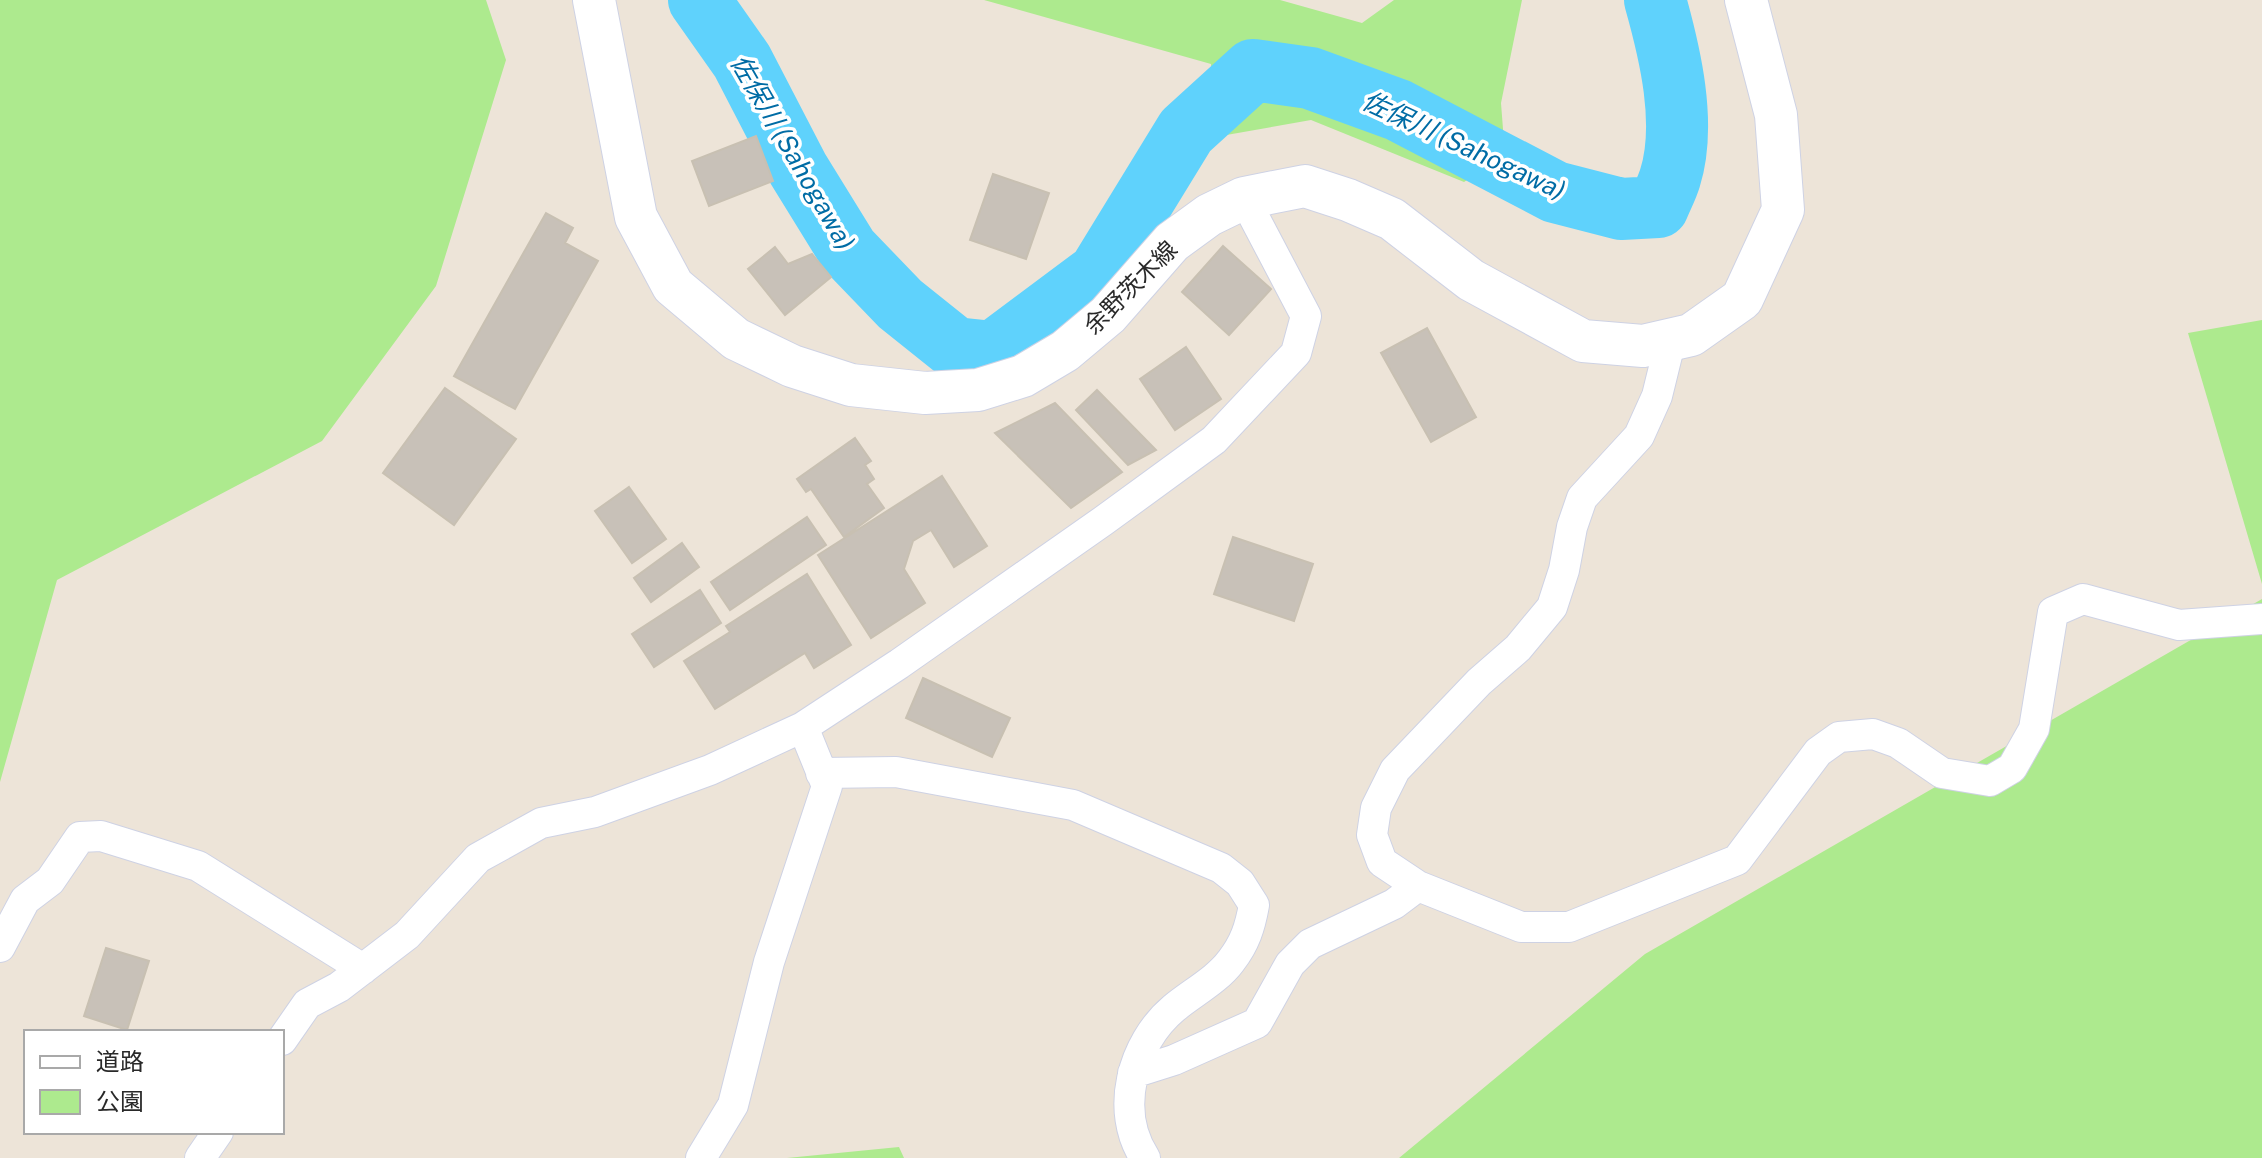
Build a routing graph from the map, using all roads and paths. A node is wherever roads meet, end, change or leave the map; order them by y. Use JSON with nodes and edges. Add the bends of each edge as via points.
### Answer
{"nodes":[{"id":1,"x":594,"y":0,"type":"edge"},
{"id":2,"x":1746,"y":0,"type":"edge"},
{"id":3,"x":1244,"y":198,"type":"junction"},
{"id":4,"x":1671,"y":339,"type":"junction"},
{"id":5,"x":2262,"y":619,"type":"edge"},
{"id":6,"x":803,"y":727,"type":"junction"},
{"id":7,"x":821,"y":773,"type":"junction"},
{"id":8,"x":1418,"y":886,"type":"junction"},
{"id":9,"x":0,"y":947,"type":"edge"},
{"id":10,"x":363,"y":969,"type":"junction"},
{"id":11,"x":284,"y":1037,"type":"edge"},
{"id":12,"x":1133,"y":1073,"type":"junction"},
{"id":13,"x":217,"y":1134,"type":"edge"},
{"id":14,"x":200,"y":1158,"type":"edge"},
{"id":15,"x":701,"y":1158,"type":"edge"},
{"id":16,"x":1145,"y":1158,"type":"edge"}],
"edges":[{"from":1,"to":3,"type":"main road","name":"余野茨木線","via":[[636,217],[673,286],[736,339],[792,366],[851,385],[951,392],[1023,376],[1065,351],[1108,315],[1172,242]]},
{"from":2,"to":4,"type":"main road","name":"余野茨木線","via":[[1776,115],[1783,210],[1742,299],[1691,335]]},
{"from":3,"to":4,"type":"main road","name":"余野茨木線","via":[[1305,186],[1348,200],[1392,219],[1471,280],[1583,341],[1643,346]]},
{"from":3,"to":6,"type":"street","via":[[1306,316],[1296,353],[1214,440]]},
{"from":4,"to":8,"type":"street","via":[[1657,396],[1639,436],[1582,498],[1552,607],[1395,770],[1376,808],[1372,835],[1382,862]]},
{"from":5,"to":8,"type":"street","via":[[2179,625],[2083,599],[2053,612],[2034,729],[2012,768],[1990,781],[1942,773],[1898,743],[1873,734],[1839,737],[1818,752],[1737,860],[1569,927],[1521,927]]},
{"from":6,"to":7,"type":"street"},
{"from":6,"to":10,"type":"street","via":[[710,770],[595,812],[541,823],[478,858],[407,935]]},
{"from":7,"to":12,"type":"street","via":[[896,772],[1073,805],[1221,868],[1240,883],[1254,905],[1249,933],[1230,964],[1154,1030]]},
{"from":7,"to":15,"type":"street","via":[[827,786],[769,962],[733,1105]]},
{"from":8,"to":12,"type":"street","via":[[1394,904],[1310,944],[1290,964],[1257,1023]]},
{"from":9,"to":10,"type":"street","via":[[25,900],[50,881],[80,837],[101,836],[198,866]]},
{"from":10,"to":11,"type":"street","via":[[307,1004]]},
{"from":12,"to":16,"type":"street","via":[[1127,1102]]},
{"from":13,"to":14,"type":"street"}]}
